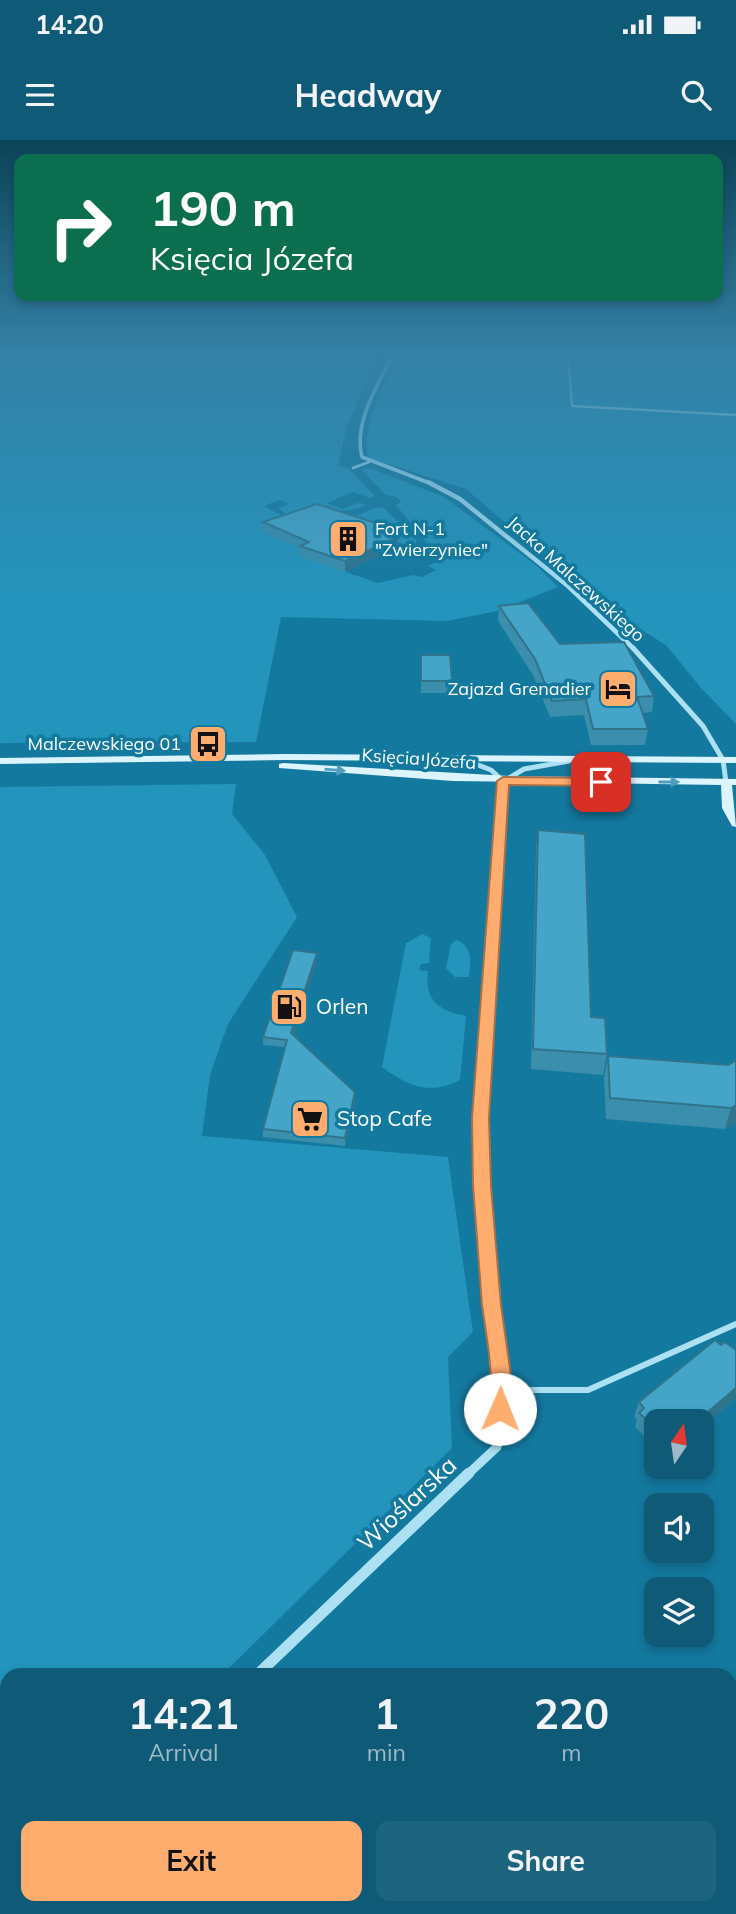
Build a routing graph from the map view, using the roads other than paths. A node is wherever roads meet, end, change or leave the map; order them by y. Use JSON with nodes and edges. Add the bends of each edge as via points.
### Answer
{"nodes":[{"id":1,"x":361,"y":436,"type":"edge"},
{"id":2,"x":369,"y":462,"type":"junction"},
{"id":3,"x":354,"y":468,"type":"dead end"},
{"id":4,"x":461,"y":758,"type":"junction"},
{"id":5,"x":194,"y":759,"type":"junction"},
{"id":6,"x":723,"y":760,"type":"junction"},
{"id":7,"x":736,"y":760,"type":"edge"},
{"id":8,"x":0,"y":761,"type":"edge"},
{"id":9,"x":569,"y":761,"type":"junction"},
{"id":10,"x":503,"y":781,"type":"junction"},
{"id":11,"x":731,"y":782,"type":"edge"},
{"id":12,"x":736,"y":824,"type":"edge"},
{"id":13,"x":736,"y":1324,"type":"edge"},
{"id":14,"x":502,"y":1390,"type":"junction"},
{"id":15,"x":264,"y":1668,"type":"edge"}],
"edges":[{"from":1,"to":2,"type":"street","via":[[358,445]]},
{"from":2,"to":3,"type":"lane"},
{"from":2,"to":6,"type":"street","name":"Jacka Malczewskiego","via":[[431,483],[517,542],[650,664],[703,726]]},
{"from":4,"to":5,"type":"main road","name":"Księcia Józefa"},
{"from":4,"to":9,"type":"main road","name":"Księcia Józefa"},
{"from":4,"to":10,"type":"street","via":[[488,767]]},
{"from":5,"to":8,"type":"main road","name":"Księcia Józefa"},
{"from":5,"to":10,"type":"main road","name":"Księcia Józefa","one_way":true},
{"from":6,"to":7,"type":"main road","name":"Księcia Józefa"},
{"from":6,"to":9,"type":"main road","name":"Księcia Józefa"},
{"from":6,"to":11,"type":"street"},
{"from":9,"to":10,"type":"street","via":[[524,769]]},
{"from":10,"to":11,"type":"main road","name":"Księcia Józefa","one_way":true},
{"from":10,"to":14,"type":"street","name":"Wioślarska","via":[[481,1118],[487,1245]]},
{"from":11,"to":12,"type":"main road","via":[[728,808]]},
{"from":13,"to":14,"type":"lane","via":[[587,1390]]},
{"from":14,"to":15,"type":"street","name":"Wioślarska","via":[[497,1447]]}]}
